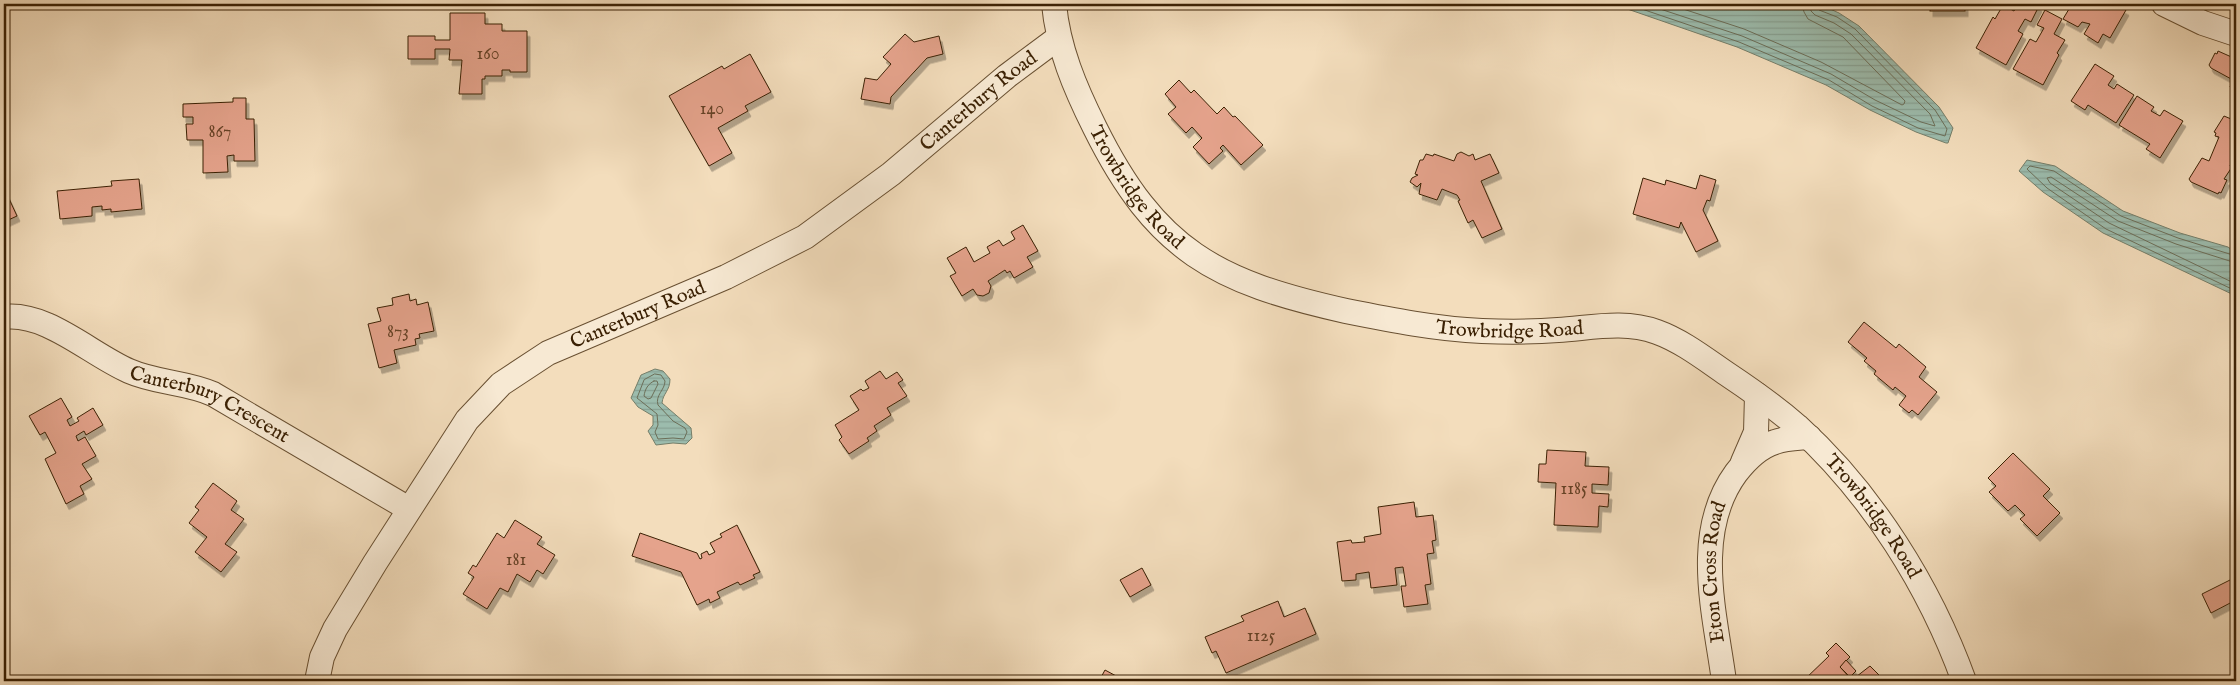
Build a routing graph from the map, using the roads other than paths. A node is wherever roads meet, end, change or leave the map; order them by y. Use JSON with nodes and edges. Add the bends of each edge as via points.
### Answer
{"nodes":[{"id":1,"x":1054,"y":4,"type":"edge"},
{"id":2,"x":2164,"y":4,"type":"edge"},
{"id":3,"x":2236,"y":34,"type":"edge"},
{"id":4,"x":1058,"y":38,"type":"junction"},
{"id":5,"x":4,"y":317,"type":"edge"},
{"id":6,"x":1757,"y":395,"type":"junction"},
{"id":7,"x":1809,"y":437,"type":"junction"},
{"id":8,"x":1740,"y":468,"type":"junction"},
{"id":9,"x":409,"y":509,"type":"junction"},
{"id":10,"x":317,"y":681,"type":"edge"},
{"id":11,"x":1724,"y":681,"type":"edge"},
{"id":12,"x":1964,"y":681,"type":"edge"}],
"edges":[{"from":1,"to":4,"type":"street","name":"Trowbridge Road"},
{"from":2,"to":3,"type":"street","via":[[2197,21]]},
{"from":4,"to":6,"type":"street","name":"Trowbridge Road","via":[[1090,118],[1136,200],[1175,240],[1223,273],[1301,300],[1408,324],[1515,332],[1619,325],[1644,328],[1682,344]]},
{"from":4,"to":9,"type":"street","name":"Canterbury Road","via":[[1012,71],[877,186],[805,237],[726,277],[548,353],[516,372],[471,414]]},
{"from":5,"to":9,"type":"street","name":"Canterbury Crescent","via":[[36,321],[129,371],[213,394]]},
{"from":6,"to":7,"type":"street","name":"Trowbridge Road"},
{"from":6,"to":8,"type":"street","name":"Eton Cross Road","via":[[1756,432]]},
{"from":7,"to":8,"type":"street","name":"Eton Cross Road","via":[[1786,439],[1766,446]]},
{"from":7,"to":12,"type":"street","name":"Trowbridge Road","via":[[1860,495],[1901,553],[1936,615]]},
{"from":8,"to":11,"type":"street","name":"Eton Cross Road","via":[[1719,504],[1711,540],[1711,585]]},
{"from":9,"to":10,"type":"street","name":"Canterbury Road","via":[[335,628],[322,658]]}]}
